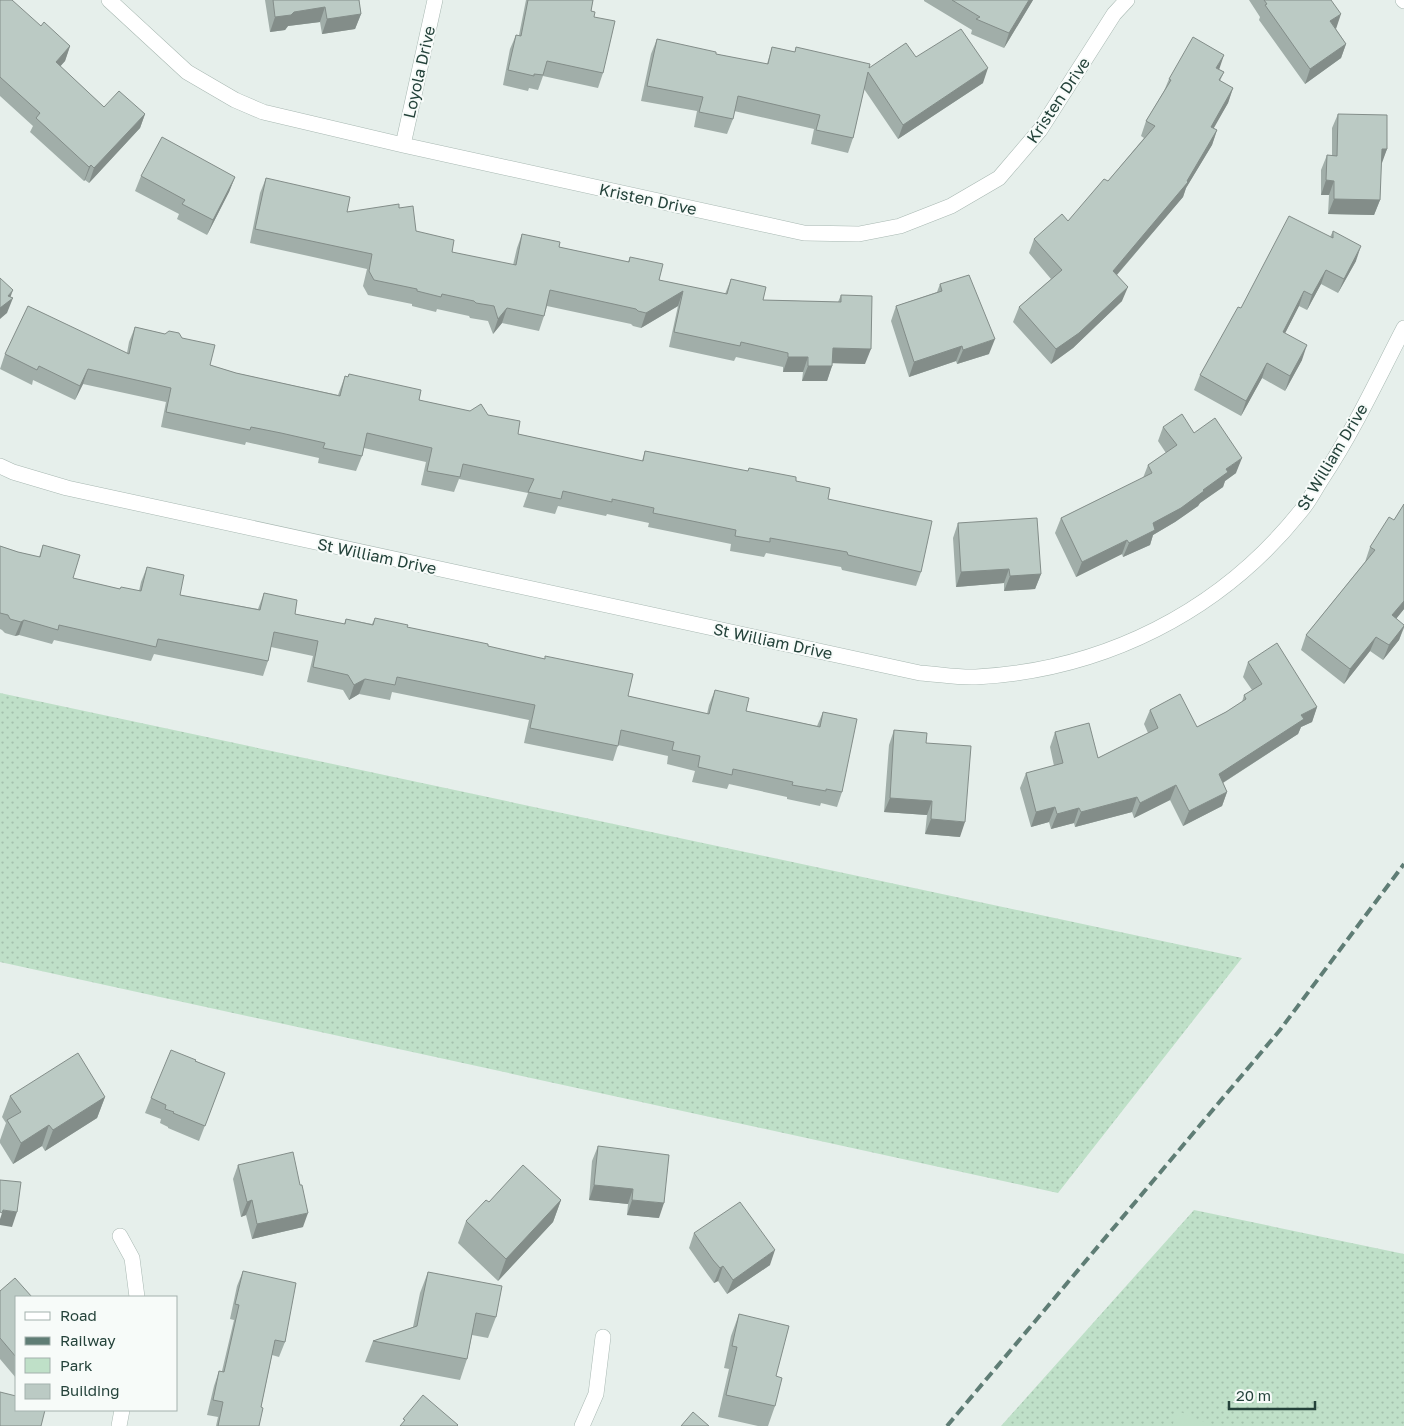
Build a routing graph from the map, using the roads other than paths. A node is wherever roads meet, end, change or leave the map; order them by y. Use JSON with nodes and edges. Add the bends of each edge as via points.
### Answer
{"nodes":[{"id":1,"x":108,"y":0,"type":"edge"},
{"id":2,"x":435,"y":0,"type":"edge"},
{"id":3,"x":1127,"y":0,"type":"edge"},
{"id":4,"x":403,"y":145,"type":"junction"},
{"id":5,"x":1404,"y":328,"type":"edge"},
{"id":6,"x":0,"y":466,"type":"edge"},
{"id":7,"x":120,"y":1236,"type":"dead end"},
{"id":8,"x":137,"y":1296,"type":"edge"},
{"id":9,"x":603,"y":1336,"type":"dead end"},
{"id":10,"x":122,"y":1411,"type":"edge"},
{"id":11,"x":119,"y":1426,"type":"edge"},
{"id":12,"x":582,"y":1426,"type":"edge"}],
"edges":[{"from":1,"to":4,"type":"street","name":"Kristen Drive","via":[[187,72],[235,100],[263,112]]},
{"from":2,"to":4,"type":"street","name":"Loyola Drive"},
{"from":3,"to":4,"type":"street","name":"Kristen Drive","via":[[1114,14],[1040,130],[999,178],[951,206],[900,226],[859,234],[804,233]]},
{"from":5,"to":6,"type":"street","name":"St William Drive","via":[[1343,447],[1301,512],[1254,563],[1202,604],[1145,636],[1098,655],[1036,670],[975,677],[920,673],[67,488]]},
{"from":7,"to":8,"type":"street","via":[[132,1258]]},
{"from":9,"to":12,"type":"street","via":[[596,1394]]},
{"from":10,"to":11,"type":"street"}]}
